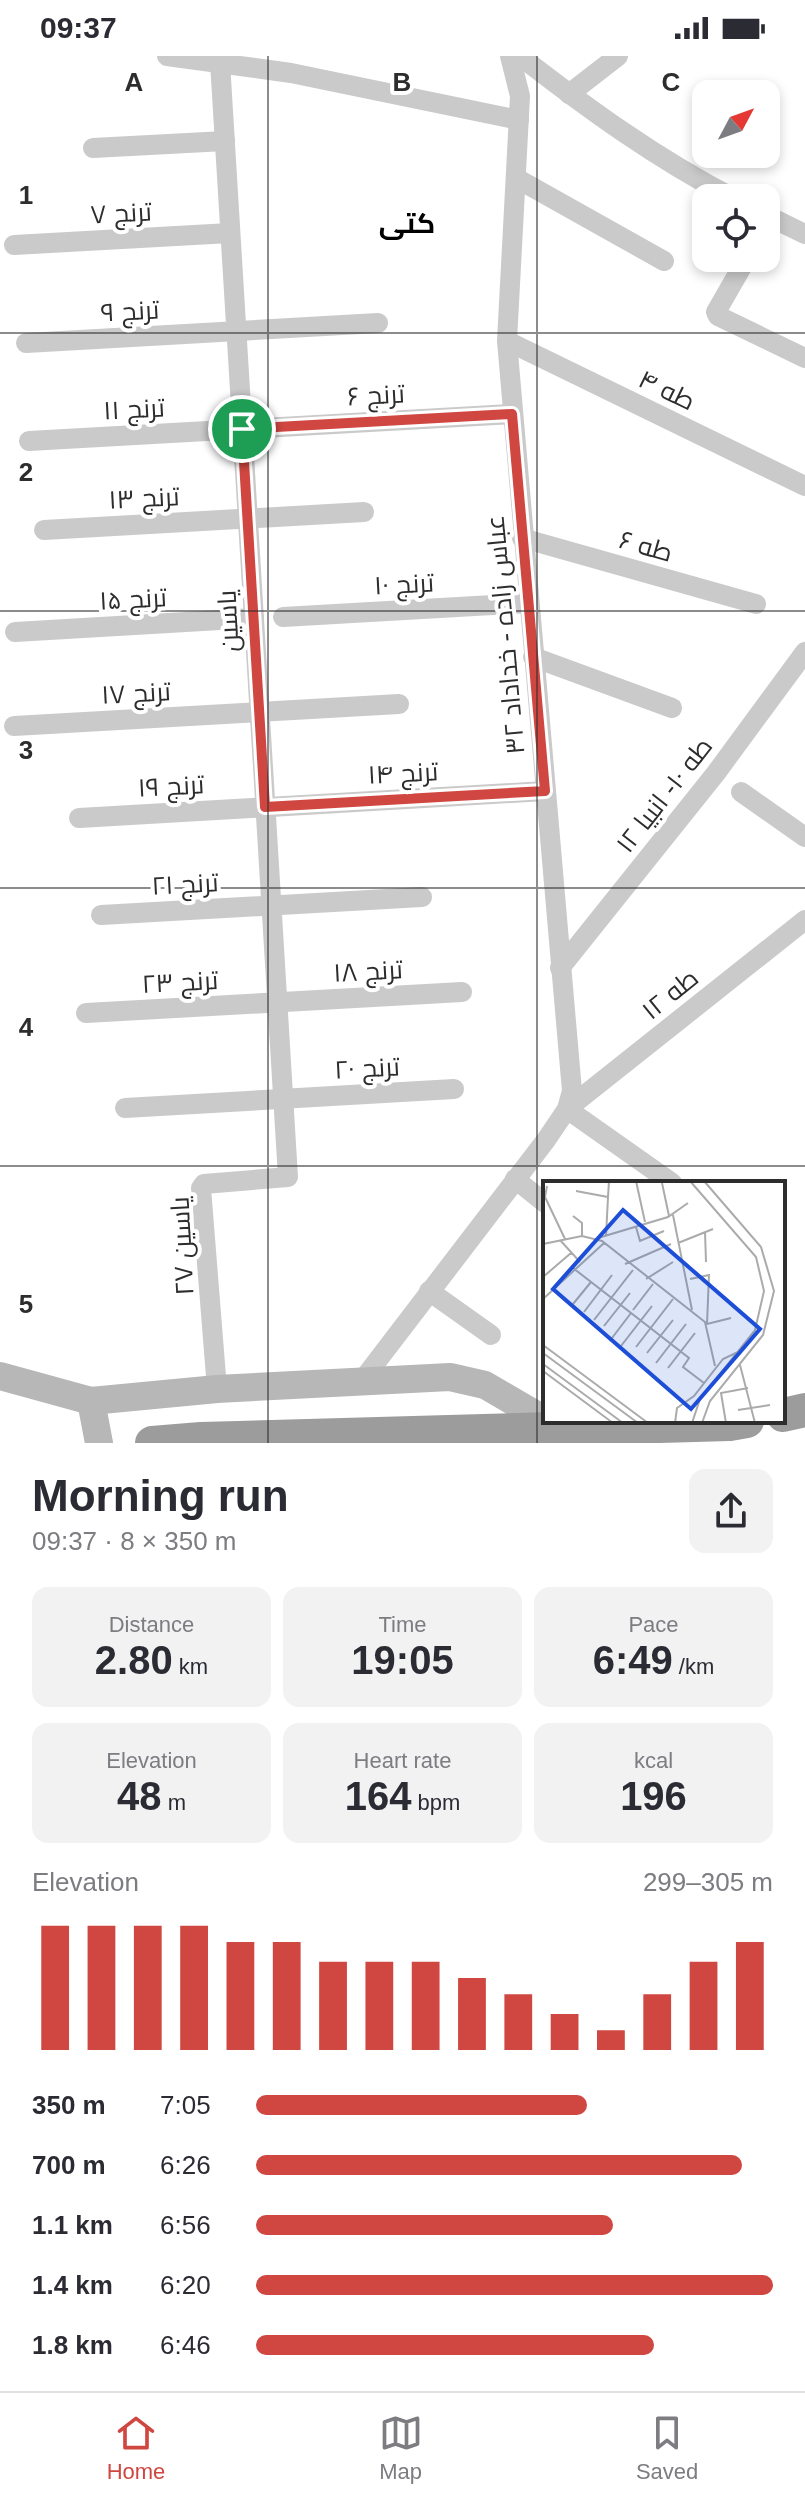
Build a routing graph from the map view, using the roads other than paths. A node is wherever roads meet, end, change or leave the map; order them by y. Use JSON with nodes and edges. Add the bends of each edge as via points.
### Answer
{"nodes":[{"id":1,"x":167,"y":56,"type":"edge"},
{"id":2,"x":510,"y":56,"type":"edge"},
{"id":3,"x":520,"y":56,"type":"edge"},
{"id":4,"x":618,"y":56,"type":"edge"},
{"id":5,"x":220,"y":62,"type":"junction"},
{"id":6,"x":292,"y":64,"type":"edge"},
{"id":7,"x":569,"y":94,"type":"junction"},
{"id":8,"x":519,"y":120,"type":"junction"},
{"id":9,"x":225,"y":141,"type":"junction"},
{"id":10,"x":93,"y":148,"type":"dead end"},
{"id":11,"x":516,"y":178,"type":"junction"},
{"id":12,"x":705,"y":184,"type":"edge"},
{"id":13,"x":780,"y":225,"type":"edge"},
{"id":14,"x":230,"y":233,"type":"junction"},
{"id":15,"x":805,"y":234,"type":"edge"},
{"id":16,"x":14,"y":245,"type":"dead end"},
{"id":17,"x":664,"y":261,"type":"dead end"},
{"id":18,"x":739,"y":272,"type":"edge"},
{"id":19,"x":378,"y":323,"type":"dead end"},
{"id":20,"x":237,"y":330,"type":"junction"},
{"id":21,"x":507,"y":341,"type":"junction"},
{"id":22,"x":26,"y":343,"type":"dead end"},
{"id":23,"x":805,"y":358,"type":"edge"},
{"id":24,"x":512,"y":414,"type":"junction"},
{"id":25,"x":242,"y":429,"type":"junction"},
{"id":26,"x":29,"y":441,"type":"dead end"},
{"id":27,"x":805,"y":486,"type":"edge"},
{"id":28,"x":364,"y":512,"type":"dead end"},
{"id":29,"x":248,"y":518,"type":"junction"},
{"id":30,"x":44,"y":530,"type":"dead end"},
{"id":31,"x":522,"y":538,"type":"junction"},
{"id":32,"x":528,"y":603,"type":"junction"},
{"id":33,"x":756,"y":604,"type":"dead end"},
{"id":34,"x":283,"y":617,"type":"dead end"},
{"id":35,"x":254,"y":618,"type":"junction"},
{"id":36,"x":15,"y":632,"type":"dead end"},
{"id":37,"x":805,"y":652,"type":"edge"},
{"id":38,"x":533,"y":657,"type":"junction"},
{"id":39,"x":399,"y":704,"type":"dead end"},
{"id":40,"x":672,"y":708,"type":"dead end"},
{"id":41,"x":259,"y":712,"type":"junction"},
{"id":42,"x":14,"y":726,"type":"dead end"},
{"id":43,"x":545,"y":791,"type":"junction"},
{"id":44,"x":741,"y":792,"type":"dead end"},
{"id":45,"x":265,"y":807,"type":"junction"},
{"id":46,"x":79,"y":818,"type":"dead end"},
{"id":47,"x":805,"y":837,"type":"edge"},
{"id":48,"x":422,"y":897,"type":"dead end"},
{"id":49,"x":271,"y":906,"type":"junction"},
{"id":50,"x":101,"y":915,"type":"dead end"},
{"id":51,"x":805,"y":920,"type":"edge"},
{"id":52,"x":560,"y":968,"type":"junction"},
{"id":53,"x":462,"y":992,"type":"dead end"},
{"id":54,"x":277,"y":1002,"type":"junction"},
{"id":55,"x":86,"y":1013,"type":"dead end"},
{"id":56,"x":454,"y":1089,"type":"dead end"},
{"id":57,"x":283,"y":1099,"type":"junction"},
{"id":58,"x":125,"y":1108,"type":"dead end"},
{"id":59,"x":567,"y":1109,"type":"junction"},
{"id":60,"x":288,"y":1177,"type":"joint"},
{"id":61,"x":515,"y":1179,"type":"junction"},
{"id":62,"x":669,"y":1181,"type":"edge"},
{"id":63,"x":543,"y":1201,"type":"edge"},
{"id":64,"x":429,"y":1291,"type":"junction"},
{"id":65,"x":491,"y":1335,"type":"dead end"},
{"id":66,"x":0,"y":1376,"type":"edge"},
{"id":67,"x":361,"y":1382,"type":"junction"},
{"id":68,"x":217,"y":1389,"type":"junction"},
{"id":69,"x":91,"y":1401,"type":"junction"},
{"id":70,"x":805,"y":1410,"type":"edge"},
{"id":71,"x":785,"y":1415,"type":"edge"},
{"id":72,"x":543,"y":1418,"type":"edge"},
{"id":73,"x":551,"y":1423,"type":"edge"},
{"id":74,"x":99,"y":1443,"type":"edge"},
{"id":75,"x":152,"y":1443,"type":"edge"}],
"edges":[{"from":1,"to":5,"type":"street"},
{"from":2,"to":8,"type":"street","name":"عباس زاده - خداداد ۳۲","via":[[520,96]]},
{"from":3,"to":7,"type":"street"},
{"from":4,"to":7,"type":"street"},
{"from":5,"to":6,"type":"street"},
{"from":5,"to":9,"type":"street","name":"یاسین"},
{"from":6,"to":8,"type":"street"},
{"from":7,"to":12,"type":"street"},
{"from":8,"to":11,"type":"street","name":"عباس زاده - خداداد ۳۲"},
{"from":9,"to":10,"type":"street"},
{"from":9,"to":14,"type":"street","name":"یاسین"},
{"from":11,"to":17,"type":"street"},
{"from":11,"to":21,"type":"street","name":"عباس زاده - خداداد ۳۲"},
{"from":13,"to":15,"type":"street"},
{"from":14,"to":16,"type":"street","name":"ترنج ۷"},
{"from":14,"to":20,"type":"street","name":"یاسین"},
{"from":18,"to":23,"type":"street","via":[[718,316]]},
{"from":19,"to":20,"type":"street","name":"ترنج ۹"},
{"from":20,"to":22,"type":"street","name":"ترنج ۹"},
{"from":20,"to":25,"type":"street","name":"یاسین"},
{"from":21,"to":24,"type":"street","name":"عباس زاده - خداداد ۳۲"},
{"from":21,"to":27,"type":"street","name":"طه ۴"},
{"from":24,"to":25,"type":"street","name":"ترنج ۶"},
{"from":24,"to":31,"type":"street","name":"عباس زاده - خداداد ۳۲"},
{"from":25,"to":26,"type":"street","name":"ترنج ۱۱"},
{"from":25,"to":29,"type":"street","name":"یاسین"},
{"from":28,"to":29,"type":"street","name":"ترنج ۱۳"},
{"from":29,"to":30,"type":"street","name":"ترنج ۱۳"},
{"from":29,"to":35,"type":"street","name":"یاسین"},
{"from":31,"to":32,"type":"street","name":"عباس زاده - خداداد ۳۲"},
{"from":31,"to":33,"type":"street","name":"طه ۶"},
{"from":32,"to":34,"type":"street","name":"ترنج ۱۰"},
{"from":32,"to":38,"type":"street","name":"عباس زاده - خداداد ۳۲"},
{"from":35,"to":36,"type":"street","name":"ترنج ۱۵"},
{"from":35,"to":41,"type":"street","name":"یاسین"},
{"from":37,"to":52,"type":"street","name":"طه ۱۰- انبیا ۱۲"},
{"from":38,"to":40,"type":"street"},
{"from":38,"to":43,"type":"street","name":"عباس زاده - خداداد ۳۲"},
{"from":39,"to":41,"type":"street","name":"ترنج ۱۷"},
{"from":41,"to":42,"type":"street","name":"ترنج ۱۷"},
{"from":41,"to":45,"type":"street","name":"یاسین"},
{"from":43,"to":45,"type":"street","name":"ترنج ۱۴"},
{"from":43,"to":52,"type":"street","name":"عباس زاده - خداداد ۳۲"},
{"from":44,"to":47,"type":"street"},
{"from":45,"to":46,"type":"street","name":"ترنج ۱۹"},
{"from":45,"to":49,"type":"street","name":"یاسین"},
{"from":48,"to":49,"type":"street","name":"ترنج ۲۱"},
{"from":49,"to":50,"type":"street","name":"ترنج ۲۱"},
{"from":49,"to":54,"type":"street","name":"یاسین"},
{"from":51,"to":59,"type":"street","name":"طه ۱۲"},
{"from":52,"to":59,"type":"street","name":"عباس زاده - خداداد ۳۲","via":[[572,1091]]},
{"from":53,"to":54,"type":"street","name":"ترنج ۱۸"},
{"from":54,"to":55,"type":"street","name":"ترنج ۲۳"},
{"from":54,"to":57,"type":"street","name":"یاسین"},
{"from":56,"to":57,"type":"street","name":"ترنج ۲۰"},
{"from":57,"to":58,"type":"street","name":"ترنج ۲۰"},
{"from":57,"to":60,"type":"street","name":"یاسین"},
{"from":59,"to":61,"type":"street"},
{"from":59,"to":62,"type":"street"},
{"from":60,"to":68,"type":"street","name":"یاسین ۲۷","via":[[201,1188]]},
{"from":61,"to":63,"type":"street"},
{"from":61,"to":64,"type":"street"},
{"from":64,"to":65,"type":"street"},
{"from":64,"to":67,"type":"street"},
{"from":66,"to":69,"type":"main road"},
{"from":67,"to":68,"type":"main road"},
{"from":67,"to":72,"type":"main road","via":[[466,1379]]},
{"from":68,"to":69,"type":"main road"},
{"from":69,"to":74,"type":"main road"},
{"from":70,"to":71,"type":"highway"},
{"from":73,"to":75,"type":"highway"}]}
